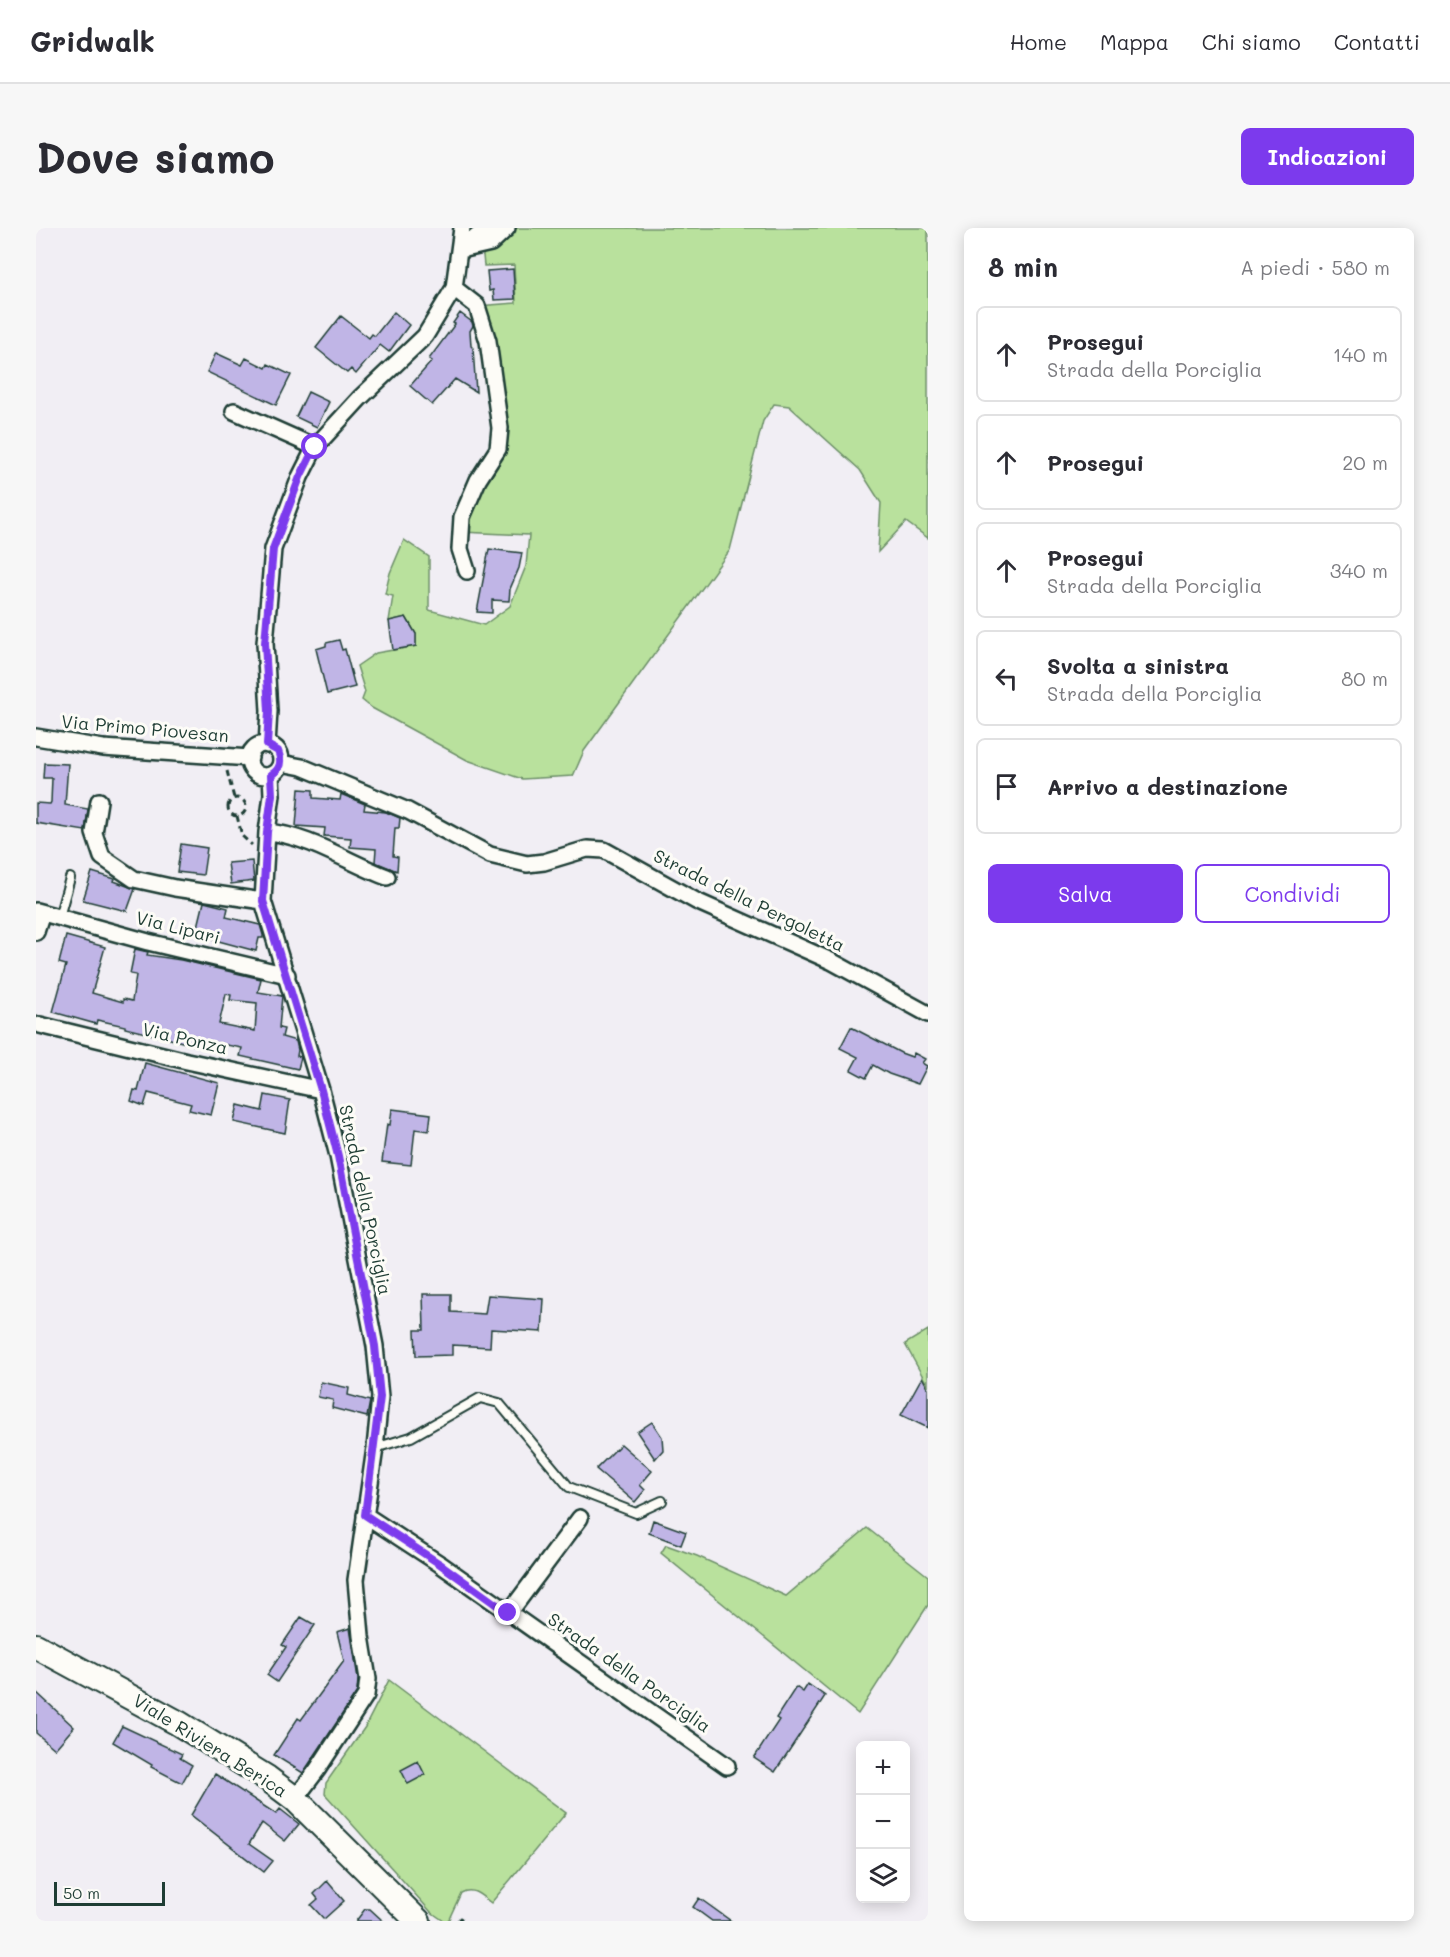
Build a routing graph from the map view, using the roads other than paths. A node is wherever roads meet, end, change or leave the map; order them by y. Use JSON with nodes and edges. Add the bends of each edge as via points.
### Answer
{"nodes":[{"id":1,"x":462,"y":228,"type":"edge"},
{"id":2,"x":487,"y":228,"type":"edge"},
{"id":3,"x":507,"y":228,"type":"edge"},
{"id":4,"x":461,"y":250,"type":"junction"},
{"id":5,"x":454,"y":288,"type":"junction"},
{"id":6,"x":234,"y":411,"type":"dead end"},
{"id":7,"x":315,"y":447,"type":"junction"},
{"id":8,"x":467,"y":571,"type":"dead end"},
{"id":9,"x":36,"y":737,"type":"edge"},
{"id":10,"x":267,"y":745,"type":"junction"},
{"id":11,"x":250,"y":758,"type":"junction"},
{"id":12,"x":276,"y":769,"type":"junction"},
{"id":13,"x":99,"y":801,"type":"dead end"},
{"id":14,"x":267,"y":832,"type":"junction"},
{"id":15,"x":387,"y":877,"type":"dead end"},
{"id":16,"x":70,"y":878,"type":"dead end"},
{"id":17,"x":263,"y":901,"type":"junction"},
{"id":18,"x":39,"y":912,"type":"edge"},
{"id":19,"x":60,"y":917,"type":"junction"},
{"id":20,"x":36,"y":932,"type":"edge"},
{"id":21,"x":287,"y":975,"type":"junction"},
{"id":22,"x":928,"y":1014,"type":"edge"},
{"id":23,"x":40,"y":1024,"type":"dead end"},
{"id":24,"x":321,"y":1090,"type":"junction"},
{"id":25,"x":375,"y":1448,"type":"junction"},
{"id":26,"x":662,"y":1502,"type":"dead end"},
{"id":27,"x":365,"y":1515,"type":"junction"},
{"id":28,"x":580,"y":1518,"type":"dead end"},
{"id":29,"x":508,"y":1613,"type":"junction"},
{"id":30,"x":36,"y":1646,"type":"edge"},
{"id":31,"x":727,"y":1766,"type":"dead end"},
{"id":32,"x":295,"y":1799,"type":"junction"},
{"id":33,"x":418,"y":1921,"type":"edge"}],
"edges":[{"from":1,"to":4,"type":"street"},
{"from":2,"to":4,"type":"street"},
{"from":3,"to":4,"type":"street","via":[[491,243]]},
{"from":4,"to":5,"type":"street"},
{"from":5,"to":7,"type":"street","via":[[426,336]]},
{"from":5,"to":8,"type":"street","via":[[477,306],[488,341],[500,428],[498,449],[478,480],[462,517],[460,549]]},
{"from":6,"to":7,"type":"street"},
{"from":7,"to":10,"type":"street","via":[[273,549],[265,643]]},
{"from":9,"to":11,"type":"street","name":"Via Primo Piovesan","via":[[103,748]]},
{"from":10,"to":11,"type":"street","via":[[256,748]]},
{"from":10,"to":12,"type":"street","via":[[278,751]]},
{"from":11,"to":12,"type":"street","via":[[251,767],[263,776]]},
{"from":12,"to":14,"type":"street","name":"Strada della Porciglia"},
{"from":12,"to":22,"type":"street","name":"Strada della Pergoletta","via":[[302,767],[408,811],[490,855],[527,864],[587,849],[603,850],[696,901],[831,961]]},
{"from":13,"to":17,"type":"street","via":[[94,833],[102,857],[134,879]]},
{"from":14,"to":15,"type":"street","via":[[322,848]]},
{"from":14,"to":17,"type":"street","name":"Strada della Porciglia"},
{"from":16,"to":19,"type":"lane"},
{"from":17,"to":21,"type":"street","name":"Strada della Porciglia"},
{"from":18,"to":19,"type":"street","name":"Via Lipari"},
{"from":18,"to":20,"type":"street"},
{"from":19,"to":21,"type":"street","name":"Via Lipari"},
{"from":21,"to":24,"type":"street","name":"Strada della Porciglia"},
{"from":23,"to":24,"type":"street","name":"Via Ponza"},
{"from":24,"to":25,"type":"street","name":"Strada della Porciglia","via":[[338,1156],[375,1346],[380,1397]]},
{"from":25,"to":26,"type":"lane","via":[[411,1437],[480,1398],[499,1403],[569,1487],[636,1513]]},
{"from":25,"to":27,"type":"street","name":"Strada della Porciglia"},
{"from":27,"to":29,"type":"street","name":"Strada della Porciglia"},
{"from":27,"to":32,"type":"street","name":"Strada della Porciglia","via":[[356,1580],[368,1679],[366,1695]]},
{"from":28,"to":29,"type":"street"},
{"from":29,"to":31,"type":"street","name":"Strada della Porciglia"},
{"from":30,"to":32,"type":"main road","name":"Viale Riviera Berica","via":[[178,1723]]},
{"from":32,"to":33,"type":"main road","name":"Viale Riviera Berica"}]}
